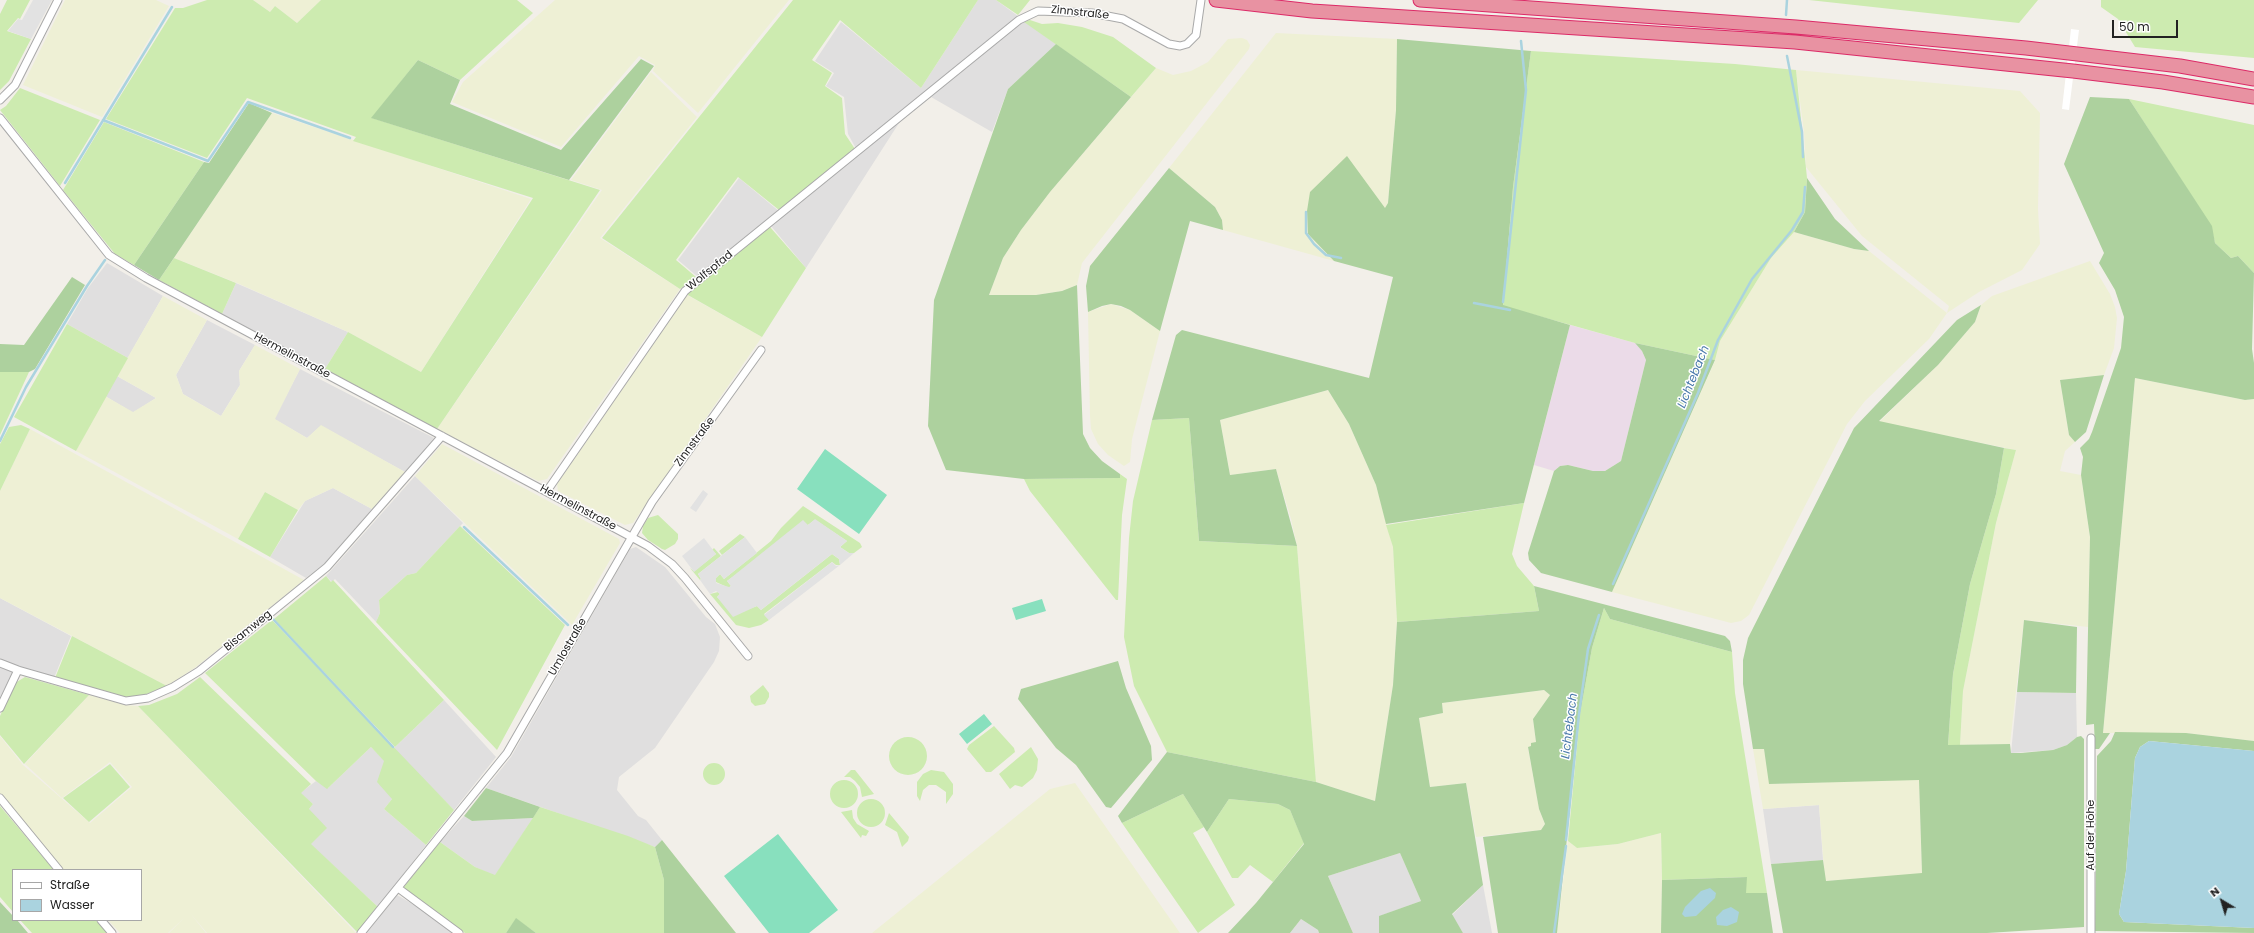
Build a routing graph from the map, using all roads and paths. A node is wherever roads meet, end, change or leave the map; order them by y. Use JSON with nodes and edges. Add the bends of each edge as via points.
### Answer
{"nodes":[{"id":1,"x":58,"y":0,"type":"edge"},
{"id":2,"x":1201,"y":0,"type":"edge"},
{"id":3,"x":1216,"y":0,"type":"edge"},
{"id":4,"x":1420,"y":0,"type":"edge"},
{"id":5,"x":2254,"y":80,"type":"edge"},
{"id":6,"x":2254,"y":97,"type":"edge"},
{"id":7,"x":0,"y":100,"type":"edge"},
{"id":8,"x":905,"y":113,"type":"joint"},
{"id":9,"x":0,"y":118,"type":"edge"},
{"id":10,"x":761,"y":350,"type":"dead end"},
{"id":11,"x":442,"y":436,"type":"junction"},
{"id":12,"x":547,"y":491,"type":"junction"},
{"id":13,"x":631,"y":536,"type":"junction"},
{"id":14,"x":748,"y":656,"type":"dead end"},
{"id":15,"x":0,"y":663,"type":"edge"},
{"id":16,"x":18,"y":670,"type":"junction"},
{"id":17,"x":0,"y":708,"type":"edge"},
{"id":18,"x":2091,"y":738,"type":"dead end"},
{"id":19,"x":0,"y":798,"type":"edge"},
{"id":20,"x":58,"y":869,"type":"edge"},
{"id":21,"x":398,"y":888,"type":"junction"},
{"id":22,"x":102,"y":921,"type":"edge"},
{"id":23,"x":112,"y":933,"type":"edge"},
{"id":24,"x":361,"y":933,"type":"edge"},
{"id":25,"x":459,"y":933,"type":"edge"},
{"id":26,"x":2091,"y":933,"type":"edge"}],
"edges":[{"from":1,"to":7,"type":"street","via":[[14,85]]},
{"from":2,"to":8,"type":"street","name":"Zinnstraße","via":[[1199,26],[1192,40],[1180,46],[1169,44],[1138,26],[1110,16],[1056,10],[1033,12],[1019,20]]},
{"from":3,"to":6,"type":"highway","via":[[1312,11],[1795,42],[2073,71]]},
{"from":4,"to":5,"type":"highway","via":[[1796,26],[2026,48],[2180,66]]},
{"from":8,"to":12,"type":"street","name":"Wolfspfad","via":[[685,291]]},
{"from":9,"to":11,"type":"street","name":"Hermelinstraße","via":[[109,255],[146,278]]},
{"from":10,"to":13,"type":"street","name":"Zinnstraße","via":[[652,502]]},
{"from":11,"to":12,"type":"street","name":"Hermelinstraße"},
{"from":11,"to":16,"type":"street","name":"Bisamweg","via":[[327,566],[199,671],[172,687],[148,698],[126,701]]},
{"from":12,"to":13,"type":"street","name":"Hermelinstraße"},
{"from":13,"to":14,"type":"street","via":[[679,571]]},
{"from":13,"to":21,"type":"street","name":"Umlostraße","via":[[507,753]]},
{"from":15,"to":16,"type":"street","name":"Bisamweg"},
{"from":16,"to":17,"type":"street"},
{"from":18,"to":26,"type":"street","name":"Auf der Höhe"},
{"from":19,"to":20,"type":"street"},
{"from":21,"to":24,"type":"street","name":"Umlostraße"},
{"from":21,"to":25,"type":"street"},
{"from":22,"to":23,"type":"street"}]}
